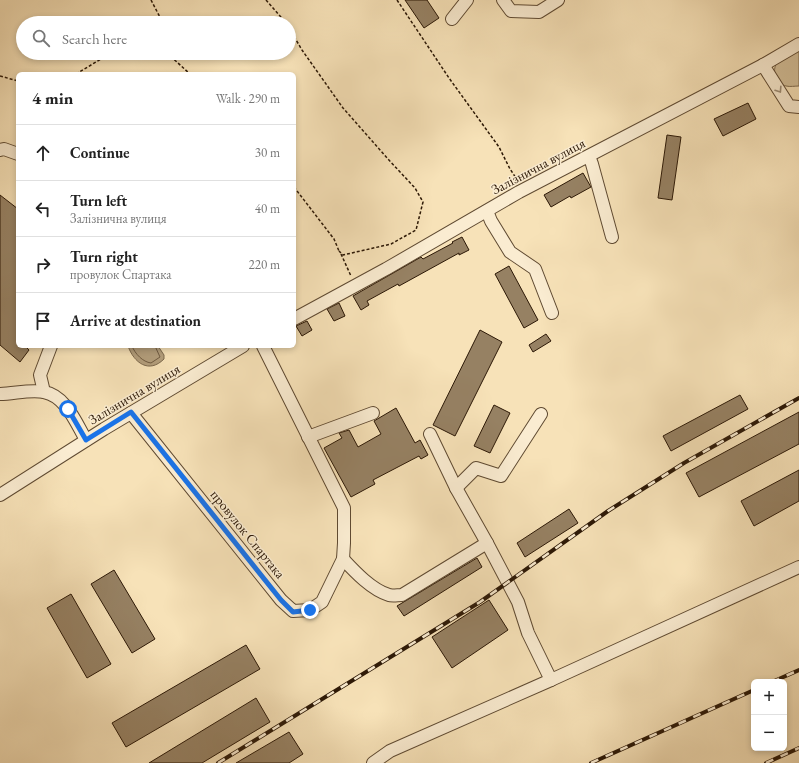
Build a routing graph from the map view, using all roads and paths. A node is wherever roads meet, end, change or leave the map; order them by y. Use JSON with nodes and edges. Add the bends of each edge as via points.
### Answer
{"nodes":[{"id":1,"x":150,"y":0,"type":"edge"},
{"id":2,"x":266,"y":0,"type":"edge"},
{"id":3,"x":397,"y":0,"type":"edge"},
{"id":4,"x":467,"y":0,"type":"edge"},
{"id":5,"x":503,"y":0,"type":"edge"},
{"id":6,"x":558,"y":0,"type":"edge"},
{"id":7,"x":159,"y":16,"type":"edge"},
{"id":8,"x":280,"y":16,"type":"edge"},
{"id":9,"x":452,"y":19,"type":"dead end"},
{"id":10,"x":296,"y":38,"type":"edge"},
{"id":11,"x":799,"y":44,"type":"edge"},
{"id":12,"x":99,"y":60,"type":"edge"},
{"id":13,"x":174,"y":60,"type":"edge"},
{"id":14,"x":763,"y":65,"type":"junction"},
{"id":15,"x":79,"y":72,"type":"edge"},
{"id":16,"x":188,"y":72,"type":"edge"},
{"id":17,"x":0,"y":76,"type":"edge"},
{"id":18,"x":16,"y":80,"type":"edge"},
{"id":19,"x":799,"y":107,"type":"edge"},
{"id":20,"x":0,"y":150,"type":"edge"},
{"id":21,"x":16,"y":153,"type":"edge"},
{"id":22,"x":589,"y":156,"type":"junction"},
{"id":23,"x":296,"y":190,"type":"edge"},
{"id":24,"x":519,"y":192,"type":"junction"},
{"id":25,"x":487,"y":211,"type":"junction"},
{"id":26,"x":612,"y":237,"type":"dead end"},
{"id":27,"x":339,"y":251,"type":"junction"},
{"id":28,"x":359,"y":284,"type":"junction"},
{"id":29,"x":552,"y":312,"type":"dead end"},
{"id":30,"x":296,"y":318,"type":"edge"},
{"id":31,"x":50,"y":348,"type":"edge"},
{"id":32,"x":235,"y":348,"type":"edge"},
{"id":33,"x":264,"y":348,"type":"edge"},
{"id":34,"x":224,"y":351,"type":"edge"},
{"id":35,"x":44,"y":392,"type":"junction"},
{"id":36,"x":0,"y":394,"type":"edge"},
{"id":37,"x":131,"y":412,"type":"junction"},
{"id":38,"x":373,"y":413,"type":"dead end"},
{"id":39,"x":541,"y":414,"type":"dead end"},
{"id":40,"x":430,"y":434,"type":"dead end"},
{"id":41,"x":308,"y":437,"type":"junction"},
{"id":42,"x":86,"y":440,"type":"junction"},
{"id":43,"x":456,"y":488,"type":"junction"},
{"id":44,"x":0,"y":495,"type":"edge"},
{"id":45,"x":487,"y":543,"type":"junction"},
{"id":46,"x":343,"y":559,"type":"junction"},
{"id":47,"x":799,"y":567,"type":"edge"},
{"id":48,"x":551,"y":680,"type":"junction"},
{"id":49,"x":373,"y":763,"type":"edge"}],
"edges":[{"from":1,"to":7,"type":"path"},
{"from":2,"to":8,"type":"path"},
{"from":3,"to":24,"type":"path","via":[[499,147],[518,181]]},
{"from":4,"to":9,"type":"street"},
{"from":5,"to":6,"type":"street","via":[[511,11],[539,12]]},
{"from":10,"to":27,"type":"path","via":[[343,108],[415,188],[423,202],[416,230],[391,244],[352,254],[343,255]]},
{"from":11,"to":14,"type":"street","name":"Залізнична вулиця"},
{"from":12,"to":15,"type":"path"},
{"from":13,"to":16,"type":"path"},
{"from":14,"to":19,"type":"street","one_way":true,"via":[[789,106]]},
{"from":14,"to":22,"type":"street","name":"Залізнична вулиця"},
{"from":17,"to":18,"type":"path"},
{"from":20,"to":21,"type":"street"},
{"from":22,"to":24,"type":"street","name":"Залізнична вулиця"},
{"from":22,"to":26,"type":"street"},
{"from":23,"to":27,"type":"path","via":[[334,239]]},
{"from":24,"to":25,"type":"street","name":"Залізнична вулиця"},
{"from":25,"to":28,"type":"street","name":"Залізнична вулиця"},
{"from":25,"to":29,"type":"street","via":[[510,252],[535,269]]},
{"from":27,"to":28,"type":"path","via":[[351,276]]},
{"from":28,"to":30,"type":"street","name":"Залізнична вулиця"},
{"from":31,"to":35,"type":"street","via":[[40,375]]},
{"from":32,"to":34,"type":"street","name":"Залізнична вулиця"},
{"from":33,"to":41,"type":"street"},
{"from":34,"to":37,"type":"street","name":"Залізнична вулиця"},
{"from":35,"to":36,"type":"street"},
{"from":35,"to":42,"type":"street","via":[[56,397],[68,409]]},
{"from":37,"to":42,"type":"street","name":"Залізнична вулиця"},
{"from":37,"to":46,"type":"street","name":"провулок Спартака","via":[[293,612],[310,610],[322,602]]},
{"from":38,"to":41,"type":"street"},
{"from":39,"to":43,"type":"street","via":[[501,476],[476,468]]},
{"from":40,"to":43,"type":"street"},
{"from":41,"to":46,"type":"street","via":[[344,508]]},
{"from":42,"to":44,"type":"street","name":"Залізнична вулиця"},
{"from":43,"to":45,"type":"street"},
{"from":45,"to":46,"type":"street","via":[[402,596],[390,596],[377,588]]},
{"from":45,"to":48,"type":"street","via":[[518,602],[528,633]]},
{"from":47,"to":48,"type":"street"},
{"from":48,"to":49,"type":"street","via":[[390,751]]}]}
